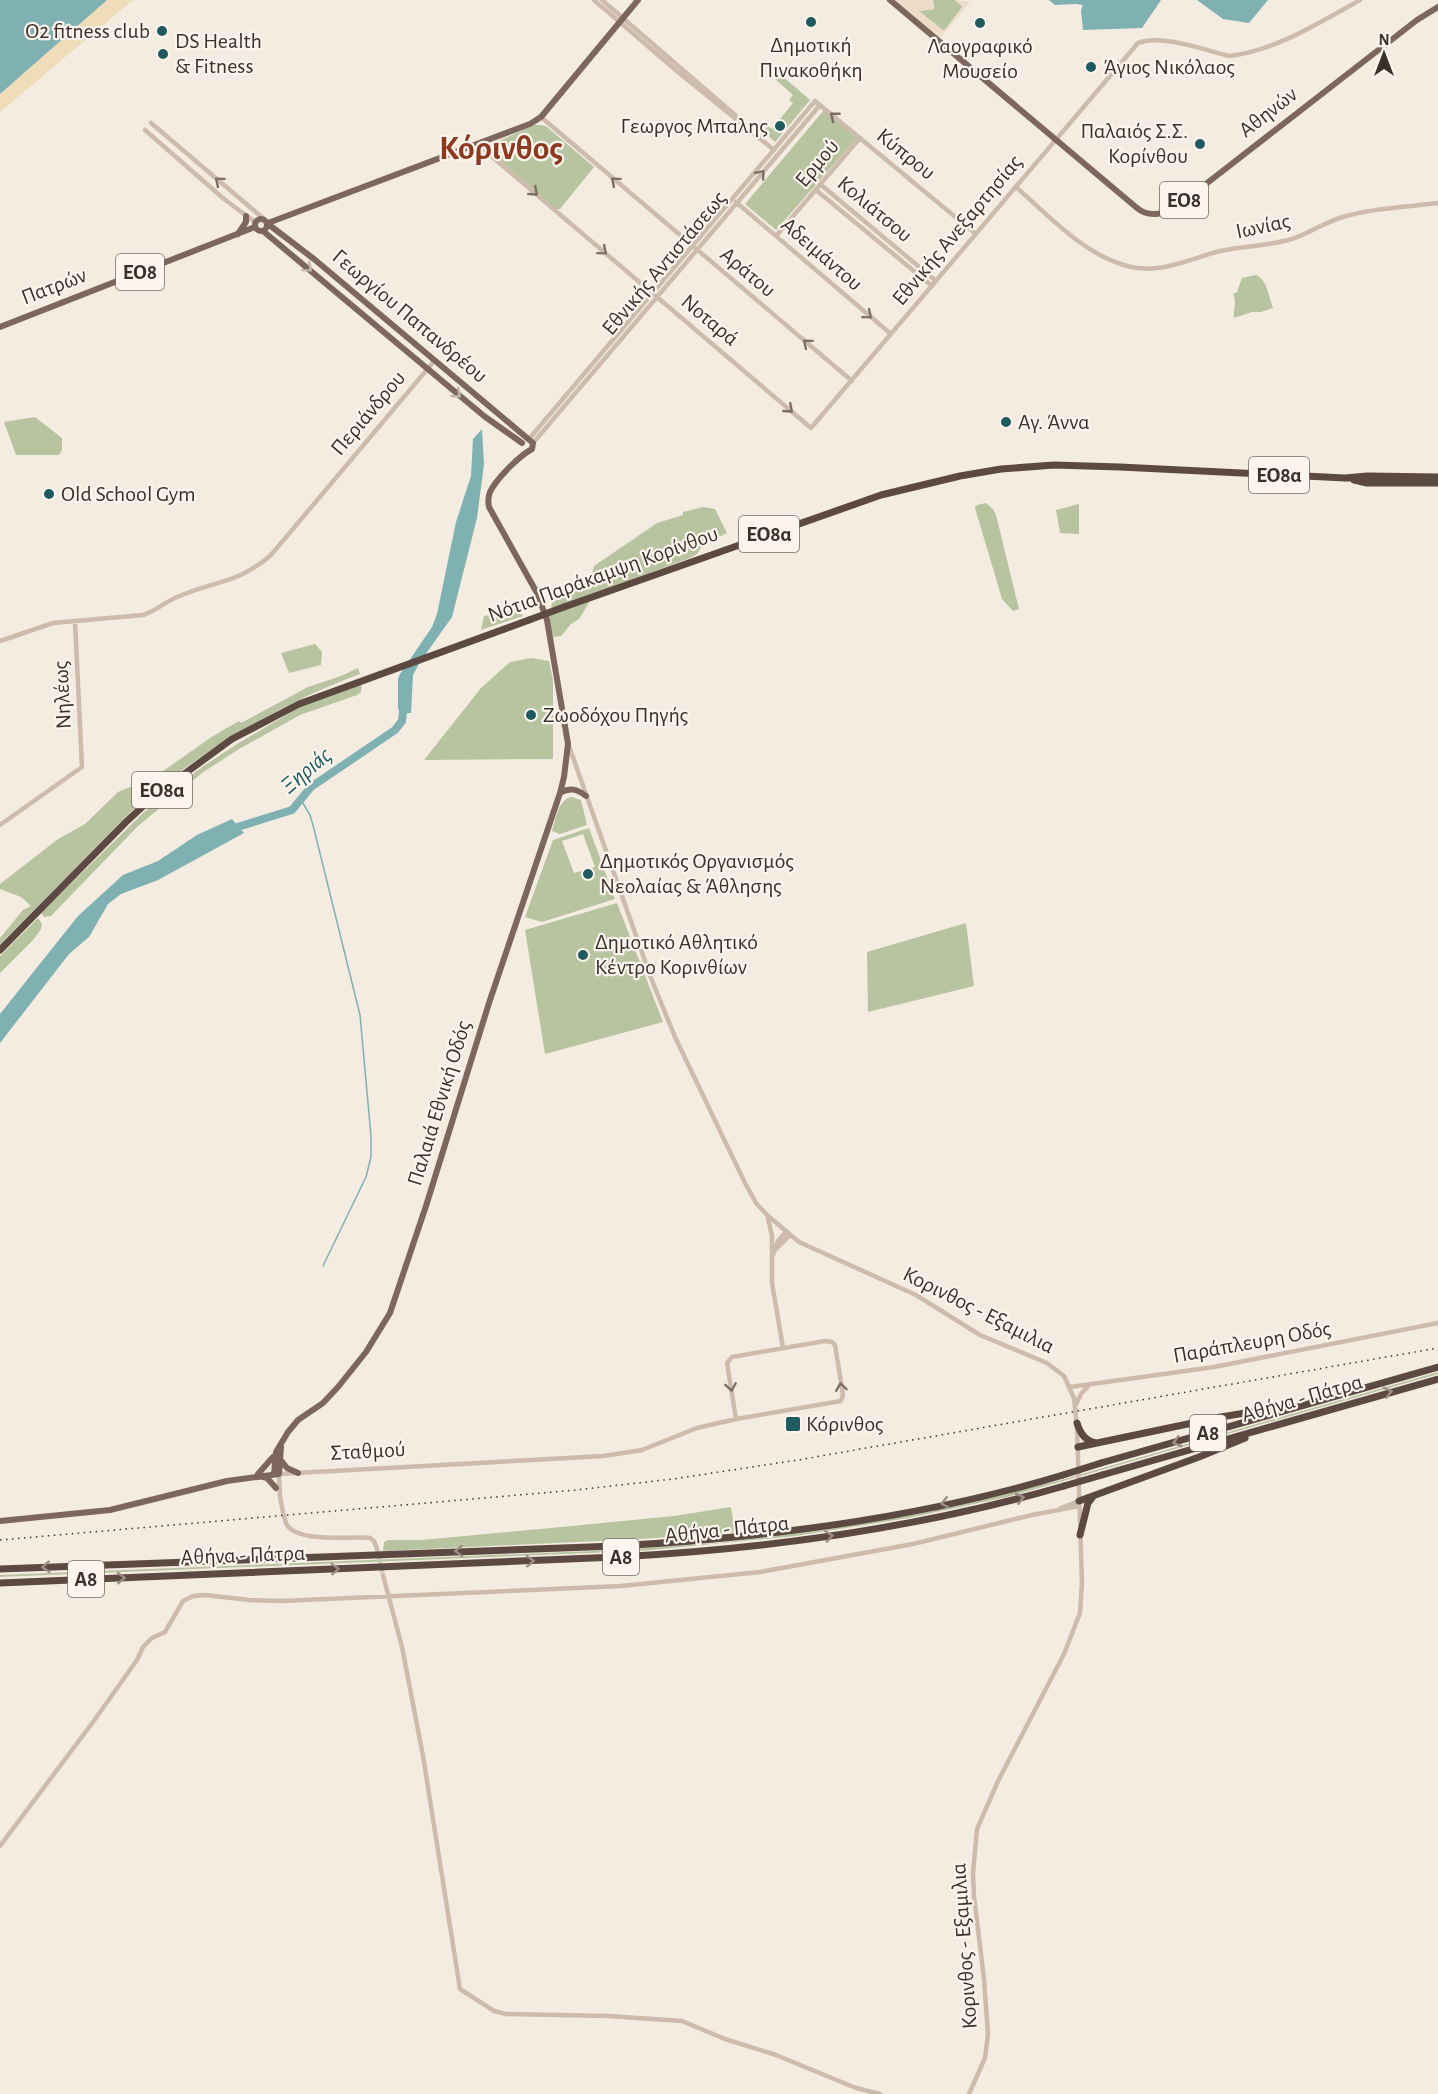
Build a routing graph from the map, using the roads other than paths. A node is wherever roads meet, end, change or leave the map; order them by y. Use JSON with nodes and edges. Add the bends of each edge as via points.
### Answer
{"nodes":[{"id":1,"x":594,"y":0,"type":"edge"},
{"id":2,"x":602,"y":0,"type":"edge"},
{"id":3,"x":638,"y":0,"type":"edge"},
{"id":4,"x":890,"y":0,"type":"edge"},
{"id":5,"x":1360,"y":0,"type":"edge"},
{"id":6,"x":1438,"y":7,"type":"edge"},
{"id":7,"x":621,"y":20,"type":"junction"},
{"id":8,"x":815,"y":101,"type":"joint"},
{"id":9,"x":820,"y":105,"type":"junction"},
{"id":10,"x":541,"y":117,"type":"junction"},
{"id":11,"x":151,"y":123,"type":"dead end"},
{"id":12,"x":145,"y":130,"type":"dead end"},
{"id":13,"x":860,"y":138,"type":"junction"},
{"id":14,"x":1056,"y":140,"type":"junction"},
{"id":15,"x":476,"y":144,"type":"junction"},
{"id":16,"x":773,"y":149,"type":"junction"},
{"id":17,"x":778,"y":154,"type":"junction"},
{"id":18,"x":820,"y":184,"type":"junction"},
{"id":19,"x":1016,"y":187,"type":"junction"},
{"id":20,"x":816,"y":190,"type":"junction"},
{"id":21,"x":732,"y":198,"type":"junction"},
{"id":22,"x":737,"y":203,"type":"junction"},
{"id":23,"x":1438,"y":203,"type":"edge"},
{"id":24,"x":258,"y":213,"type":"junction"},
{"id":25,"x":246,"y":216,"type":"junction"},
{"id":26,"x":267,"y":222,"type":"junction"},
{"id":27,"x":254,"y":224,"type":"junction"},
{"id":28,"x":263,"y":231,"type":"junction"},
{"id":29,"x":976,"y":234,"type":"junction"},
{"id":30,"x":236,"y":235,"type":"junction"},
{"id":31,"x":776,"y":236,"type":"junction"},
{"id":32,"x":694,"y":248,"type":"junction"},
{"id":33,"x":936,"y":281,"type":"junction"},
{"id":34,"x":932,"y":286,"type":"junction"},
{"id":35,"x":654,"y":295,"type":"junction"},
{"id":36,"x":0,"y":327,"type":"edge"},
{"id":37,"x":891,"y":334,"type":"junction"},
{"id":38,"x":435,"y":360,"type":"junction"},
{"id":39,"x":428,"y":368,"type":"junction"},
{"id":40,"x":852,"y":381,"type":"junction"},
{"id":41,"x":811,"y":428,"type":"joint"},
{"id":42,"x":527,"y":444,"type":"junction"},
{"id":43,"x":1438,"y":477,"type":"edge"},
{"id":44,"x":1346,"y":478,"type":"junction"},
{"id":45,"x":1438,"y":483,"type":"edge"},
{"id":46,"x":75,"y":621,"type":"junction"},
{"id":47,"x":0,"y":641,"type":"edge"},
{"id":48,"x":568,"y":744,"type":"junction"},
{"id":49,"x":560,"y":793,"type":"junction"},
{"id":50,"x":586,"y":796,"type":"junction"},
{"id":51,"x":0,"y":825,"type":"edge"},
{"id":52,"x":0,"y":950,"type":"edge"},
{"id":53,"x":767,"y":1215,"type":"junction"},
{"id":54,"x":788,"y":1233,"type":"junction"},
{"id":55,"x":771,"y":1261,"type":"junction"},
{"id":56,"x":1438,"y":1323,"type":"edge"},
{"id":57,"x":783,"y":1348,"type":"junction"},
{"id":58,"x":1438,"y":1367,"type":"edge"},
{"id":59,"x":1438,"y":1379,"type":"edge"},
{"id":60,"x":1090,"y":1384,"type":"junction"},
{"id":61,"x":1070,"y":1387,"type":"junction"},
{"id":62,"x":1314,"y":1401,"type":"junction"},
{"id":63,"x":1075,"y":1406,"type":"junction"},
{"id":64,"x":736,"y":1419,"type":"junction"},
{"id":65,"x":1077,"y":1423,"type":"junction"},
{"id":66,"x":1271,"y":1426,"type":"junction"},
{"id":67,"x":1099,"y":1443,"type":"junction"},
{"id":68,"x":1078,"y":1448,"type":"junction"},
{"id":69,"x":278,"y":1455,"type":"junction"},
{"id":70,"x":298,"y":1473,"type":"junction"},
{"id":71,"x":277,"y":1474,"type":"junction"},
{"id":72,"x":256,"y":1476,"type":"junction"},
{"id":73,"x":276,"y":1488,"type":"junction"},
{"id":74,"x":1096,"y":1496,"type":"junction"},
{"id":75,"x":280,"y":1497,"type":"junction"},
{"id":76,"x":1079,"y":1503,"type":"junction"},
{"id":77,"x":0,"y":1521,"type":"edge"},
{"id":78,"x":1080,"y":1534,"type":"junction"},
{"id":79,"x":377,"y":1549,"type":"dead end"},
{"id":80,"x":0,"y":1569,"type":"edge"},
{"id":81,"x":383,"y":1575,"type":"tunnel mouth"},
{"id":82,"x":0,"y":1583,"type":"edge"},
{"id":83,"x":388,"y":1596,"type":"junction"},
{"id":84,"x":0,"y":1846,"type":"edge"},
{"id":85,"x":880,"y":2094,"type":"edge"},
{"id":86,"x":969,"y":2094,"type":"edge"}],
"edges":[{"from":1,"to":7,"type":"street"},
{"from":2,"to":7,"type":"street"},
{"from":3,"to":7,"type":"main road","number":"ΕΟ8"},
{"from":4,"to":14,"type":"main road","number":"ΕΟ8"},
{"from":5,"to":14,"type":"street","name":"Εθνικής Ανεξαρτησίας","via":[[1280,41],[1247,53],[1229,56],[1162,41],[1138,43]]},
{"from":6,"to":14,"type":"main road","name":"Αθηνών","number":"ΕΟ8","via":[[1175,207],[1161,213],[1142,212]]},
{"from":7,"to":10,"type":"main road","number":"ΕΟ8"},
{"from":7,"to":16,"type":"street"},
{"from":8,"to":9,"type":"street","name":"Κύπρου"},
{"from":8,"to":16,"type":"street","name":"Εθνικής Αντιστάσεως"},
{"from":13,"to":9,"type":"street","name":"Κύπρου","one_way":true},
{"from":9,"to":17,"type":"street","name":"Εθνικής Αντιστάσεως"},
{"from":10,"to":15,"type":"main road","number":"ΕΟ8"},
{"from":32,"to":10,"type":"street","name":"Αράτου","one_way":true},
{"from":24,"to":11,"type":"street","name":"Γεωργίου Παπανδρέου","one_way":true},
{"from":12,"to":25,"type":"street"},
{"from":13,"to":18,"type":"street","name":"Ερμού"},
{"from":13,"to":29,"type":"street","name":"Κύπρου"},
{"from":14,"to":19,"type":"street","name":"Εθνικής Ανεξαρτησίας"},
{"from":15,"to":26,"type":"main road","number":"ΕΟ8"},
{"from":15,"to":35,"type":"street","name":"Νοταρά","one_way":true},
{"from":16,"to":17,"type":"street"},
{"from":16,"to":21,"type":"street","name":"Εθνικής Αντιστάσεως"},
{"from":22,"to":17,"type":"street","name":"Εθνικής Αντιστάσεως","one_way":true},
{"from":18,"to":20,"type":"street","name":"Ερμού"},
{"from":18,"to":33,"type":"street","name":"Κολιάτσου"},
{"from":19,"to":23,"type":"street","name":"Ιωνίας","via":[[1095,253],[1139,268],[1162,267],[1292,238],[1351,215]]},
{"from":19,"to":29,"type":"street","name":"Εθνικής Ανεξαρτησίας"},
{"from":20,"to":31,"type":"street","name":"Ερμού"},
{"from":20,"to":34,"type":"street","name":"Κολιάτσου"},
{"from":21,"to":22,"type":"street","name":"Αδειμάντου"},
{"from":21,"to":32,"type":"street","name":"Εθνικής Αντιστάσεως"},
{"from":22,"to":31,"type":"street","name":"Αδειμάντου"},
{"from":22,"to":32,"type":"street","name":"Εθνικής Αντιστάσεως"},
{"from":24,"to":26,"type":"street","name":"Γεωργίου Παπανδρέου"},
{"from":24,"to":27,"type":"street"},
{"from":25,"to":27,"type":"street"},
{"from":25,"to":30,"type":"main road","via":[[246,223]]},
{"from":26,"to":27,"type":"main road","number":"ΕΟ8","via":[[258,219]]},
{"from":26,"to":28,"type":"main road"},
{"from":26,"to":38,"type":"main road","name":"Γεωργίου Παπανδρέου"},
{"from":27,"to":28,"type":"main road","name":"Γεωργίου Παπανδρέου"},
{"from":27,"to":30,"type":"main road","name":"Πατρών","number":"ΕΟ8"},
{"from":28,"to":39,"type":"main road","name":"Γεωργίου Παπανδρέου","one_way":true},
{"from":29,"to":33,"type":"street","name":"Εθνικής Ανεξαρτησίας"},
{"from":30,"to":36,"type":"main road","name":"Πατρών","number":"ΕΟ8"},
{"from":31,"to":37,"type":"street","name":"Αδειμάντου","one_way":true},
{"from":32,"to":35,"type":"street","name":"Εθνικής Αντιστάσεως"},
{"from":40,"to":32,"type":"street","name":"Αράτου","one_way":true},
{"from":33,"to":34,"type":"street","name":"Εθνικής Ανεξαρτησίας"},
{"from":34,"to":37,"type":"street","name":"Εθνικής Ανεξαρτησίας"},
{"from":35,"to":41,"type":"street","name":"Νοταρά","one_way":true},
{"from":35,"to":42,"type":"street","name":"Εθνικής Αντιστάσεως"},
{"from":37,"to":40,"type":"street","name":"Εθνικής Ανεξαρτησίας"},
{"from":38,"to":39,"type":"street","name":"Περιάνδρου"},
{"from":38,"to":42,"type":"main road","name":"Γεωργίου Παπανδρέου"},
{"from":39,"to":42,"type":"main road","name":"Γεωργίου Παπανδρέου","one_way":true,"via":[[484,416]]},
{"from":39,"to":46,"type":"street","name":"Περιάνδρου","via":[[257,568],[230,581],[179,596],[149,613]]},
{"from":40,"to":41,"type":"street","name":"Εθνικής Ανεξαρτησίας"},
{"from":42,"to":48,"type":"main road","name":"Παλαιά Εθνική Οδός","via":[[490,492],[489,507],[545,614]]},
{"from":43,"to":44,"type":"highway","name":"Νότια Παράκαμψη Κορίνθου","number":"ΕΟ8α"},
{"from":44,"to":45,"type":"highway","name":"Νότια Παράκαμψη Κορίνθου","number":"ΕΟ8α","via":[[1367,483]]},
{"from":44,"to":52,"type":"highway","name":"Νότια Παράκαμψη Κορίνθου","number":"ΕΟ8α","bridge":true,"via":[[1054,465],[1001,469],[881,495],[389,669],[261,723],[170,783],[126,822]]},
{"from":46,"to":47,"type":"street","name":"Περιάνδρου","via":[[43,624]]},
{"from":46,"to":51,"type":"street","name":"Νηλέως","via":[[82,767]]},
{"from":48,"to":49,"type":"main road","name":"Παλαιά Εθνική Οδός"},
{"from":48,"to":50,"type":"street","name":"Κορινθος - Εξαμιλια"},
{"from":49,"to":50,"type":"main road","via":[[573,789]]},
{"from":49,"to":69,"type":"main road","name":"Παλαιά Εθνική Οδός","via":[[390,1313],[338,1387],[298,1420],[284,1438]]},
{"from":50,"to":53,"type":"street","name":"Κορινθος - Εξαμιλια","via":[[675,1037],[745,1184]]},
{"from":53,"to":54,"type":"street","name":"Κορινθος - Εξαμιλια"},
{"from":53,"to":55,"type":"street","via":[[772,1230]]},
{"from":54,"to":55,"type":"street"},
{"from":54,"to":61,"type":"street","name":"Κορινθος - Εξαμιλια","via":[[815,1250],[916,1295],[980,1335],[1047,1363],[1064,1376]]},
{"from":55,"to":57,"type":"street"},
{"from":56,"to":60,"type":"street","name":"Παράπλευρη Οδός","via":[[1221,1365]]},
{"from":57,"to":64,"type":"street","one_way":true,"via":[[729,1360]]},
{"from":64,"to":57,"type":"street","name":"Σταθμού","one_way":true,"via":[[842,1401],[834,1344],[825,1341]]},
{"from":58,"to":62,"type":"highway","name":"Αθήνα - Πάτρα","number":"Α8"},
{"from":66,"to":59,"type":"highway","name":"Αθήνα - Πάτρα","number":"Α8","one_way":true},
{"from":60,"to":61,"type":"street","name":"Παράπλευρη Οδός"},
{"from":60,"to":63,"type":"street"},
{"from":61,"to":63,"type":"street","name":"Κορινθος - Εξαμιλια"},
{"from":62,"to":67,"type":"highway"},
{"from":62,"to":80,"type":"highway","name":"Αθήνα - Πάτρα","number":"Α8","one_way":true,"bridge":true,"via":[[994,1493],[817,1527],[616,1546]]},
{"from":63,"to":65,"type":"street","name":"Κορινθος - Εξαμιλια"},
{"from":64,"to":70,"type":"street","name":"Σταθμού","via":[[697,1428],[642,1450],[604,1456]]},
{"from":65,"to":67,"type":"highway","via":[[1086,1440]]},
{"from":65,"to":68,"type":"street","name":"Κορινθος - Εξαμιλια"},
{"from":66,"to":74,"type":"highway"},
{"from":82,"to":66,"type":"highway","name":"Αθήνα - Πάτρα","number":"Α8","one_way":true,"bridge":true,"via":[[719,1550],[808,1539],[986,1506]]},
{"from":67,"to":68,"type":"highway"},
{"from":68,"to":76,"type":"street","name":"Κορινθος - Εξαμιλια"},
{"from":69,"to":70,"type":"main road","via":[[287,1468]]},
{"from":69,"to":71,"type":"main road","name":"Παλαιά Εθνική Οδός"},
{"from":69,"to":72,"type":"main road"},
{"from":70,"to":71,"type":"street","name":"Σταθμού"},
{"from":71,"to":72,"type":"main road","name":"Σταθμού"},
{"from":71,"to":73,"type":"street"},
{"from":71,"to":75,"type":"street"},
{"from":72,"to":73,"type":"main road","via":[[267,1479]]},
{"from":72,"to":77,"type":"main road","name":"Σταθμού","via":[[110,1510]]},
{"from":73,"to":75,"type":"street"},
{"from":74,"to":76,"type":"highway"},
{"from":74,"to":78,"type":"highway","via":[[1088,1503]]},
{"from":75,"to":79,"type":"street","via":[[286,1524],[295,1532],[370,1538]]},
{"from":76,"to":78,"type":"street","name":"Κορινθος - Εξαμιλια"},
{"from":76,"to":83,"type":"street","via":[[913,1544],[760,1572],[621,1586]]},
{"from":78,"to":86,"type":"street","name":"Κορινθος - Εξαμιλια","via":[[1082,1583],[1078,1620],[977,1828],[974,1896],[988,2034],[985,2058]]},
{"from":81,"to":83,"type":"street"},
{"from":83,"to":84,"type":"street","via":[[264,1601],[205,1595],[186,1599],[165,1632],[143,1647],[93,1722]]},
{"from":83,"to":85,"type":"street","via":[[425,1766],[460,1989],[494,2011],[506,2014],[682,2021]]}]}
